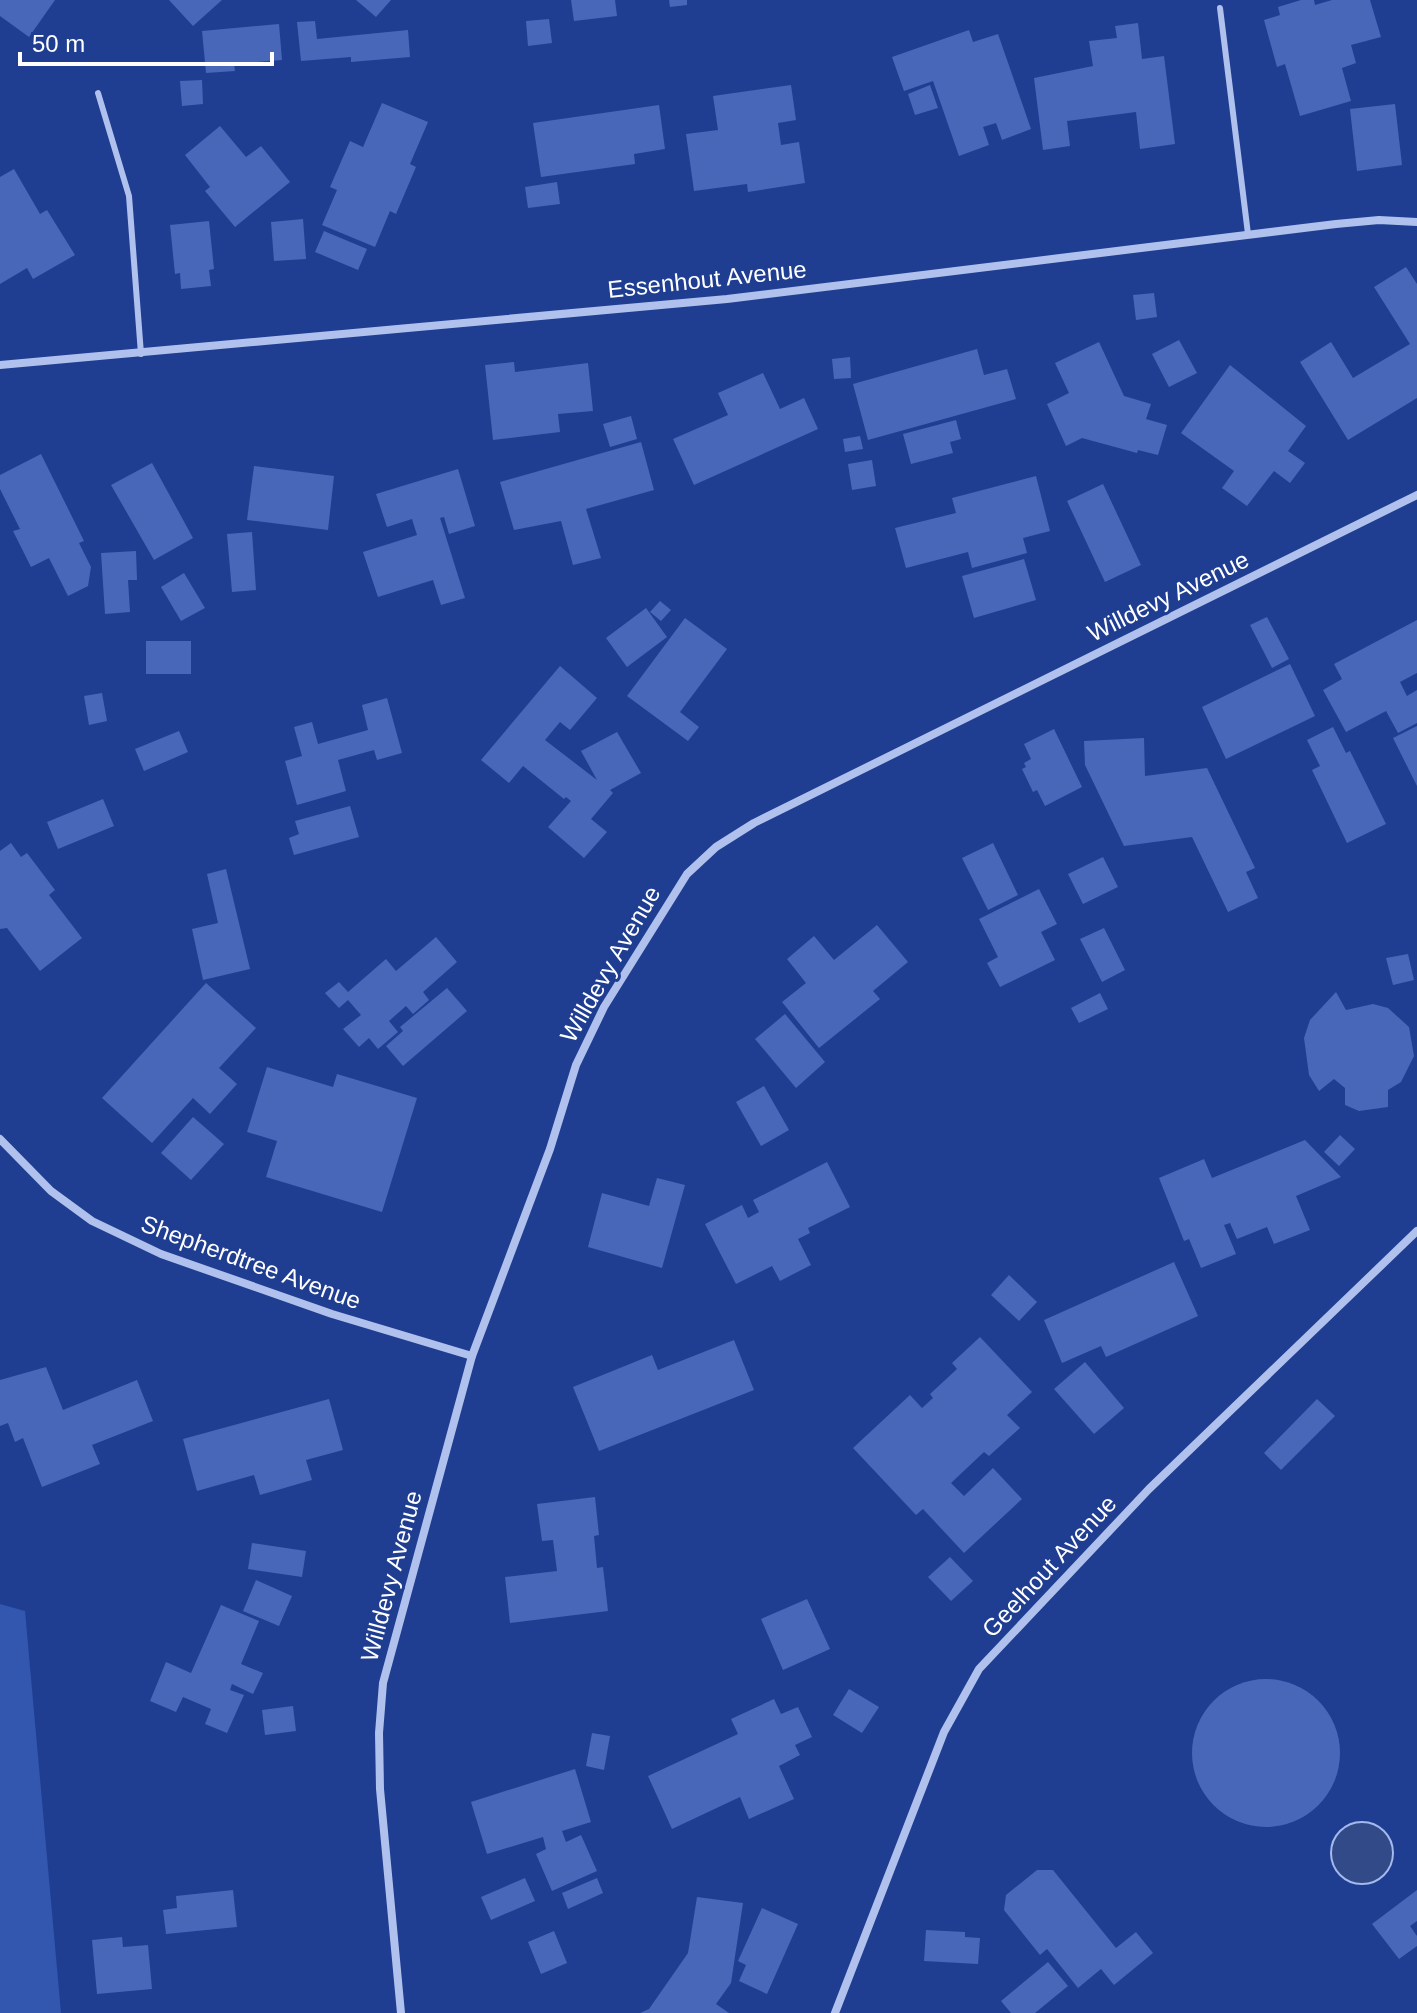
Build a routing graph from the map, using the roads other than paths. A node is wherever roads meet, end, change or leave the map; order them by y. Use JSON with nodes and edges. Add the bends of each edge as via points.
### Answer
{"nodes":[{"id":1,"x":1220,"y":8,"type":"dead end"},
{"id":2,"x":98,"y":93,"type":"dead end"},
{"id":3,"x":1417,"y":222,"type":"edge"},
{"id":4,"x":1248,"y":234,"type":"junction"},
{"id":5,"x":141,"y":354,"type":"junction"},
{"id":6,"x":0,"y":365,"type":"edge"},
{"id":7,"x":1417,"y":495,"type":"edge"},
{"id":8,"x":0,"y":1139,"type":"edge"},
{"id":9,"x":1417,"y":1231,"type":"edge"},
{"id":10,"x":472,"y":1356,"type":"junction"},
{"id":11,"x":401,"y":2013,"type":"edge"},
{"id":12,"x":835,"y":2013,"type":"edge"}],
"edges":[{"from":1,"to":4,"type":"lane"},
{"from":2,"to":5,"type":"lane","via":[[129,196]]},
{"from":3,"to":4,"type":"street","name":"Essenhout Avenue","via":[[1379,220]]},
{"from":4,"to":5,"type":"street","name":"Essenhout Avenue","via":[[727,299]]},
{"from":5,"to":6,"type":"street","name":"Essenhout Avenue"},
{"from":7,"to":10,"type":"street","name":"Willdevy Avenue","via":[[754,823],[716,847],[687,874],[661,911],[576,1065]]},
{"from":8,"to":10,"type":"street","name":"Shepherdtree Avenue","via":[[51,1191],[92,1221],[161,1254]]},
{"from":9,"to":12,"type":"street","name":"Geelhout Avenue","via":[[1149,1489],[979,1669],[944,1732]]},
{"from":10,"to":11,"type":"street","name":"Willdevy Avenue","via":[[383,1683],[380,1789]]}]}
